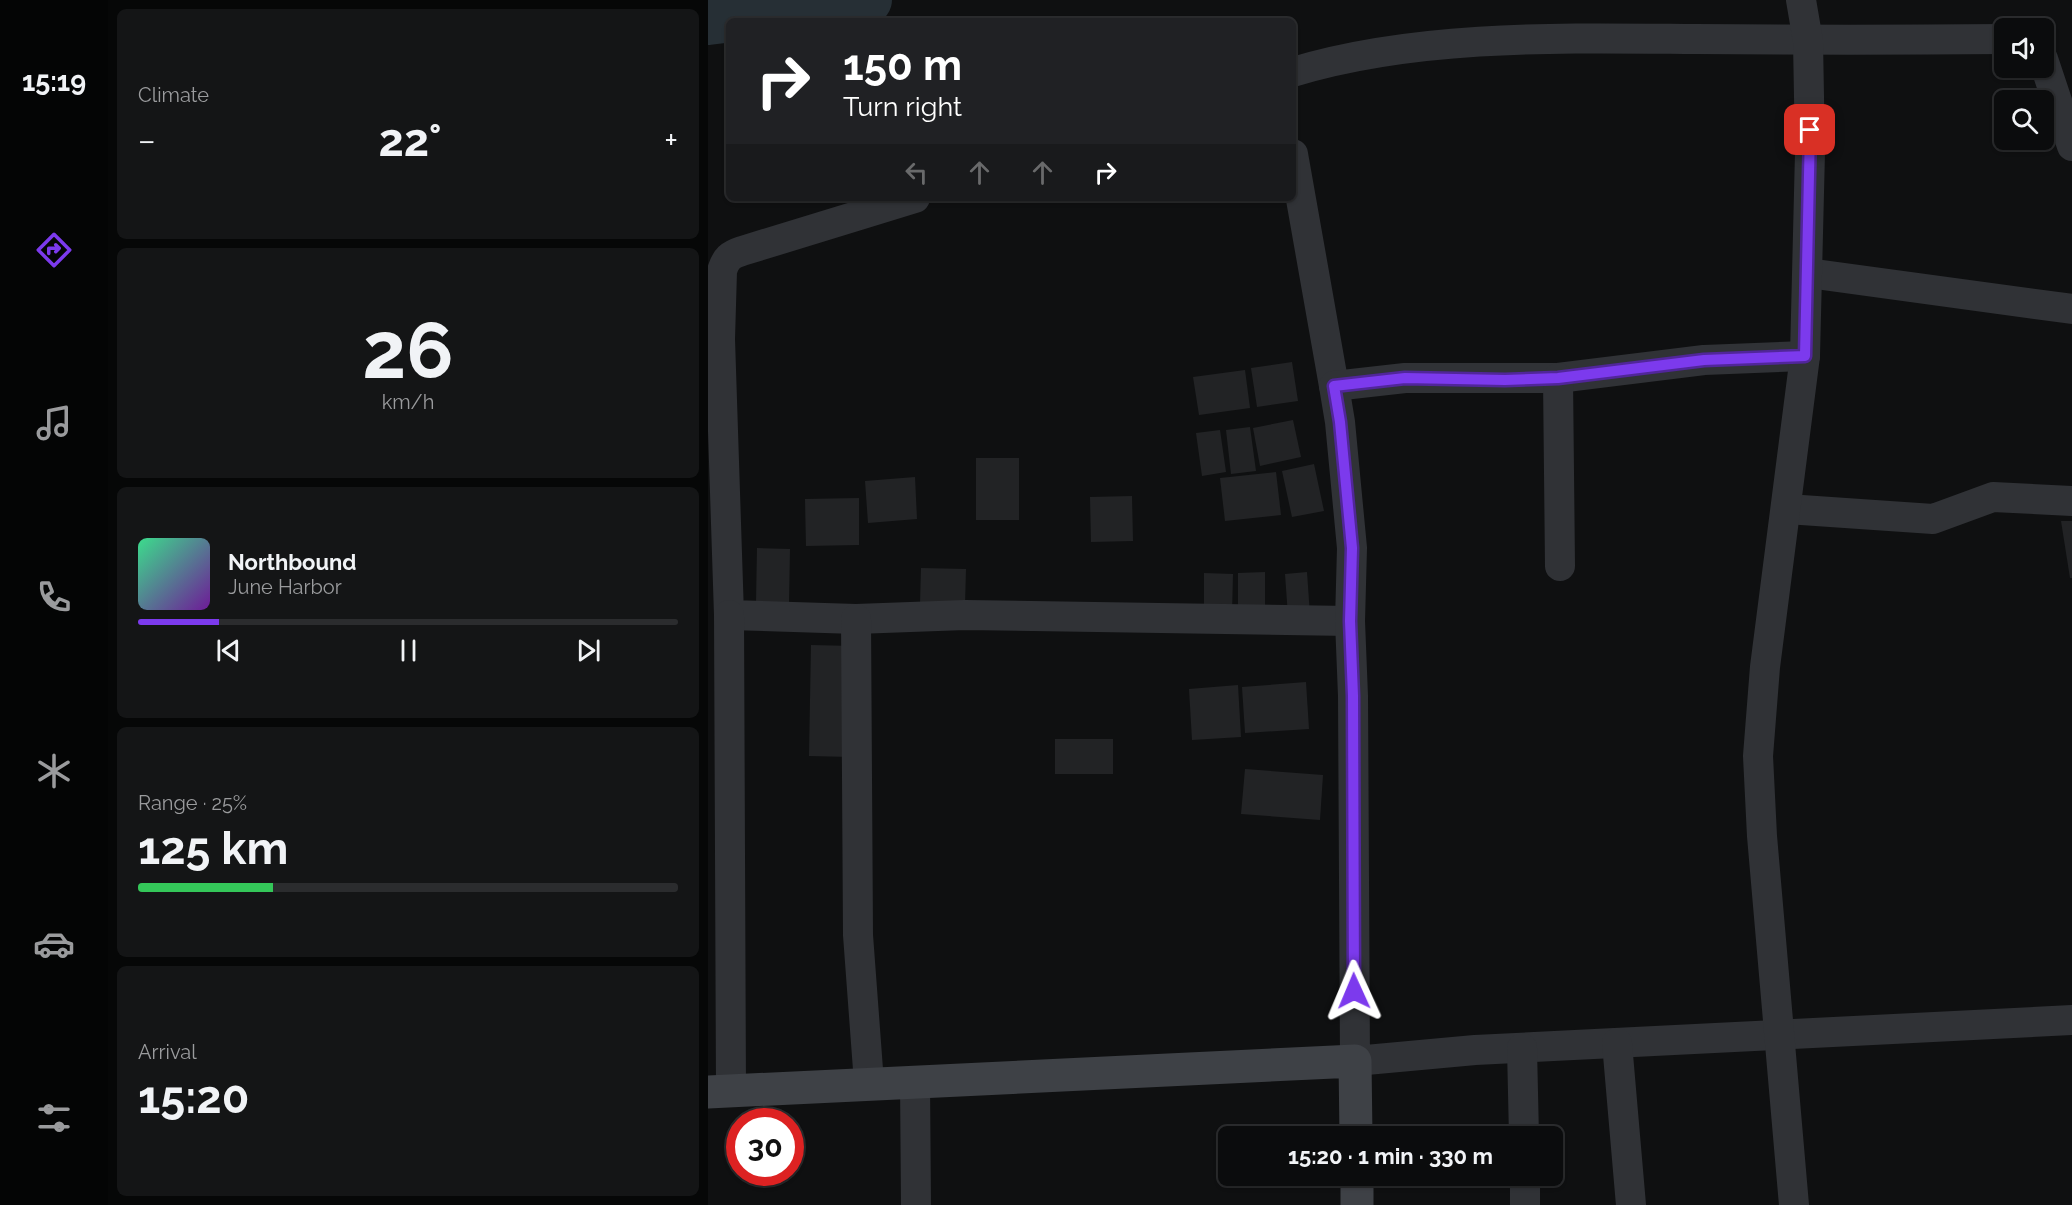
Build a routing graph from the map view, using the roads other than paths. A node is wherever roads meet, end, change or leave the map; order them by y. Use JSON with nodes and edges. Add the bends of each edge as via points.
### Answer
{"nodes":[{"id":1,"x":1802,"y":0,"type":"edge"},
{"id":2,"x":1994,"y":39,"type":"edge"},
{"id":3,"x":1808,"y":40,"type":"junction"},
{"id":4,"x":1296,"y":71,"type":"edge"},
{"id":5,"x":2049,"y":78,"type":"edge"},
{"id":6,"x":2072,"y":146,"type":"edge"},
{"id":7,"x":1296,"y":171,"type":"edge"},
{"id":8,"x":905,"y":201,"type":"edge"},
{"id":9,"x":1808,"y":273,"type":"junction"},
{"id":10,"x":2072,"y":309,"type":"edge"},
{"id":11,"x":1805,"y":356,"type":"junction"},
{"id":12,"x":1558,"y":378,"type":"junction"},
{"id":13,"x":1334,"y":386,"type":"junction"},
{"id":14,"x":2072,"y":501,"type":"edge"},
{"id":15,"x":1787,"y":509,"type":"junction"},
{"id":16,"x":1560,"y":566,"type":"dead end"},
{"id":17,"x":729,"y":615,"type":"junction"},
{"id":18,"x":856,"y":619,"type":"junction"},
{"id":19,"x":1350,"y":621,"type":"junction"},
{"id":20,"x":719,"y":736,"type":"edge"},
{"id":21,"x":2072,"y":1020,"type":"edge"},
{"id":22,"x":1778,"y":1035,"type":"junction"},
{"id":23,"x":1617,"y":1042,"type":"junction"},
{"id":24,"x":1522,"y":1048,"type":"junction"},
{"id":25,"x":1355,"y":1061,"type":"junction"},
{"id":26,"x":915,"y":1081,"type":"junction"},
{"id":27,"x":869,"y":1083,"type":"junction"},
{"id":28,"x":720,"y":1091,"type":"edge"},
{"id":29,"x":1356,"y":1126,"type":"edge"},
{"id":30,"x":1524,"y":1126,"type":"edge"},
{"id":31,"x":1357,"y":1186,"type":"edge"},
{"id":32,"x":1525,"y":1186,"type":"edge"},
{"id":33,"x":916,"y":1205,"type":"edge"},
{"id":34,"x":1357,"y":1205,"type":"edge"},
{"id":35,"x":1525,"y":1205,"type":"edge"},
{"id":36,"x":1631,"y":1205,"type":"edge"},
{"id":37,"x":1794,"y":1205,"type":"edge"}],
"edges":[{"from":1,"to":3,"type":"street"},
{"from":2,"to":3,"type":"street"},
{"from":3,"to":4,"type":"street","via":[[1576,38],[1440,45],[1352,58]]},
{"from":3,"to":9,"type":"street"},
{"from":5,"to":6,"type":"street"},
{"from":7,"to":13,"type":"street"},
{"from":8,"to":17,"type":"street","via":[[742,251],[725,260],[720,339]]},
{"from":9,"to":10,"type":"street"},
{"from":9,"to":11,"type":"street"},
{"from":11,"to":12,"type":"street","via":[[1704,360]]},
{"from":11,"to":15,"type":"street"},
{"from":12,"to":13,"type":"street","via":[[1405,378]]},
{"from":12,"to":16,"type":"street"},
{"from":13,"to":19,"type":"street","via":[[1352,548]]},
{"from":14,"to":15,"type":"street","via":[[1993,497],[1933,519]]},
{"from":15,"to":22,"type":"street","via":[[1765,667],[1758,756]]},
{"from":17,"to":18,"type":"street"},
{"from":17,"to":20,"type":"street"},
{"from":18,"to":19,"type":"street","via":[[965,615]]},
{"from":18,"to":27,"type":"street","via":[[858,934]]},
{"from":19,"to":25,"type":"street"},
{"from":20,"to":28,"type":"street"},
{"from":21,"to":22,"type":"street"},
{"from":22,"to":23,"type":"street"},
{"from":22,"to":37,"type":"street"},
{"from":23,"to":24,"type":"street"},
{"from":23,"to":36,"type":"street"},
{"from":24,"to":25,"type":"street"},
{"from":24,"to":30,"type":"street"},
{"from":25,"to":26,"type":"street"},
{"from":25,"to":29,"type":"street"},
{"from":26,"to":27,"type":"street"},
{"from":26,"to":33,"type":"street"},
{"from":27,"to":28,"type":"street"},
{"from":31,"to":34,"type":"street"},
{"from":32,"to":35,"type":"street"}]}
